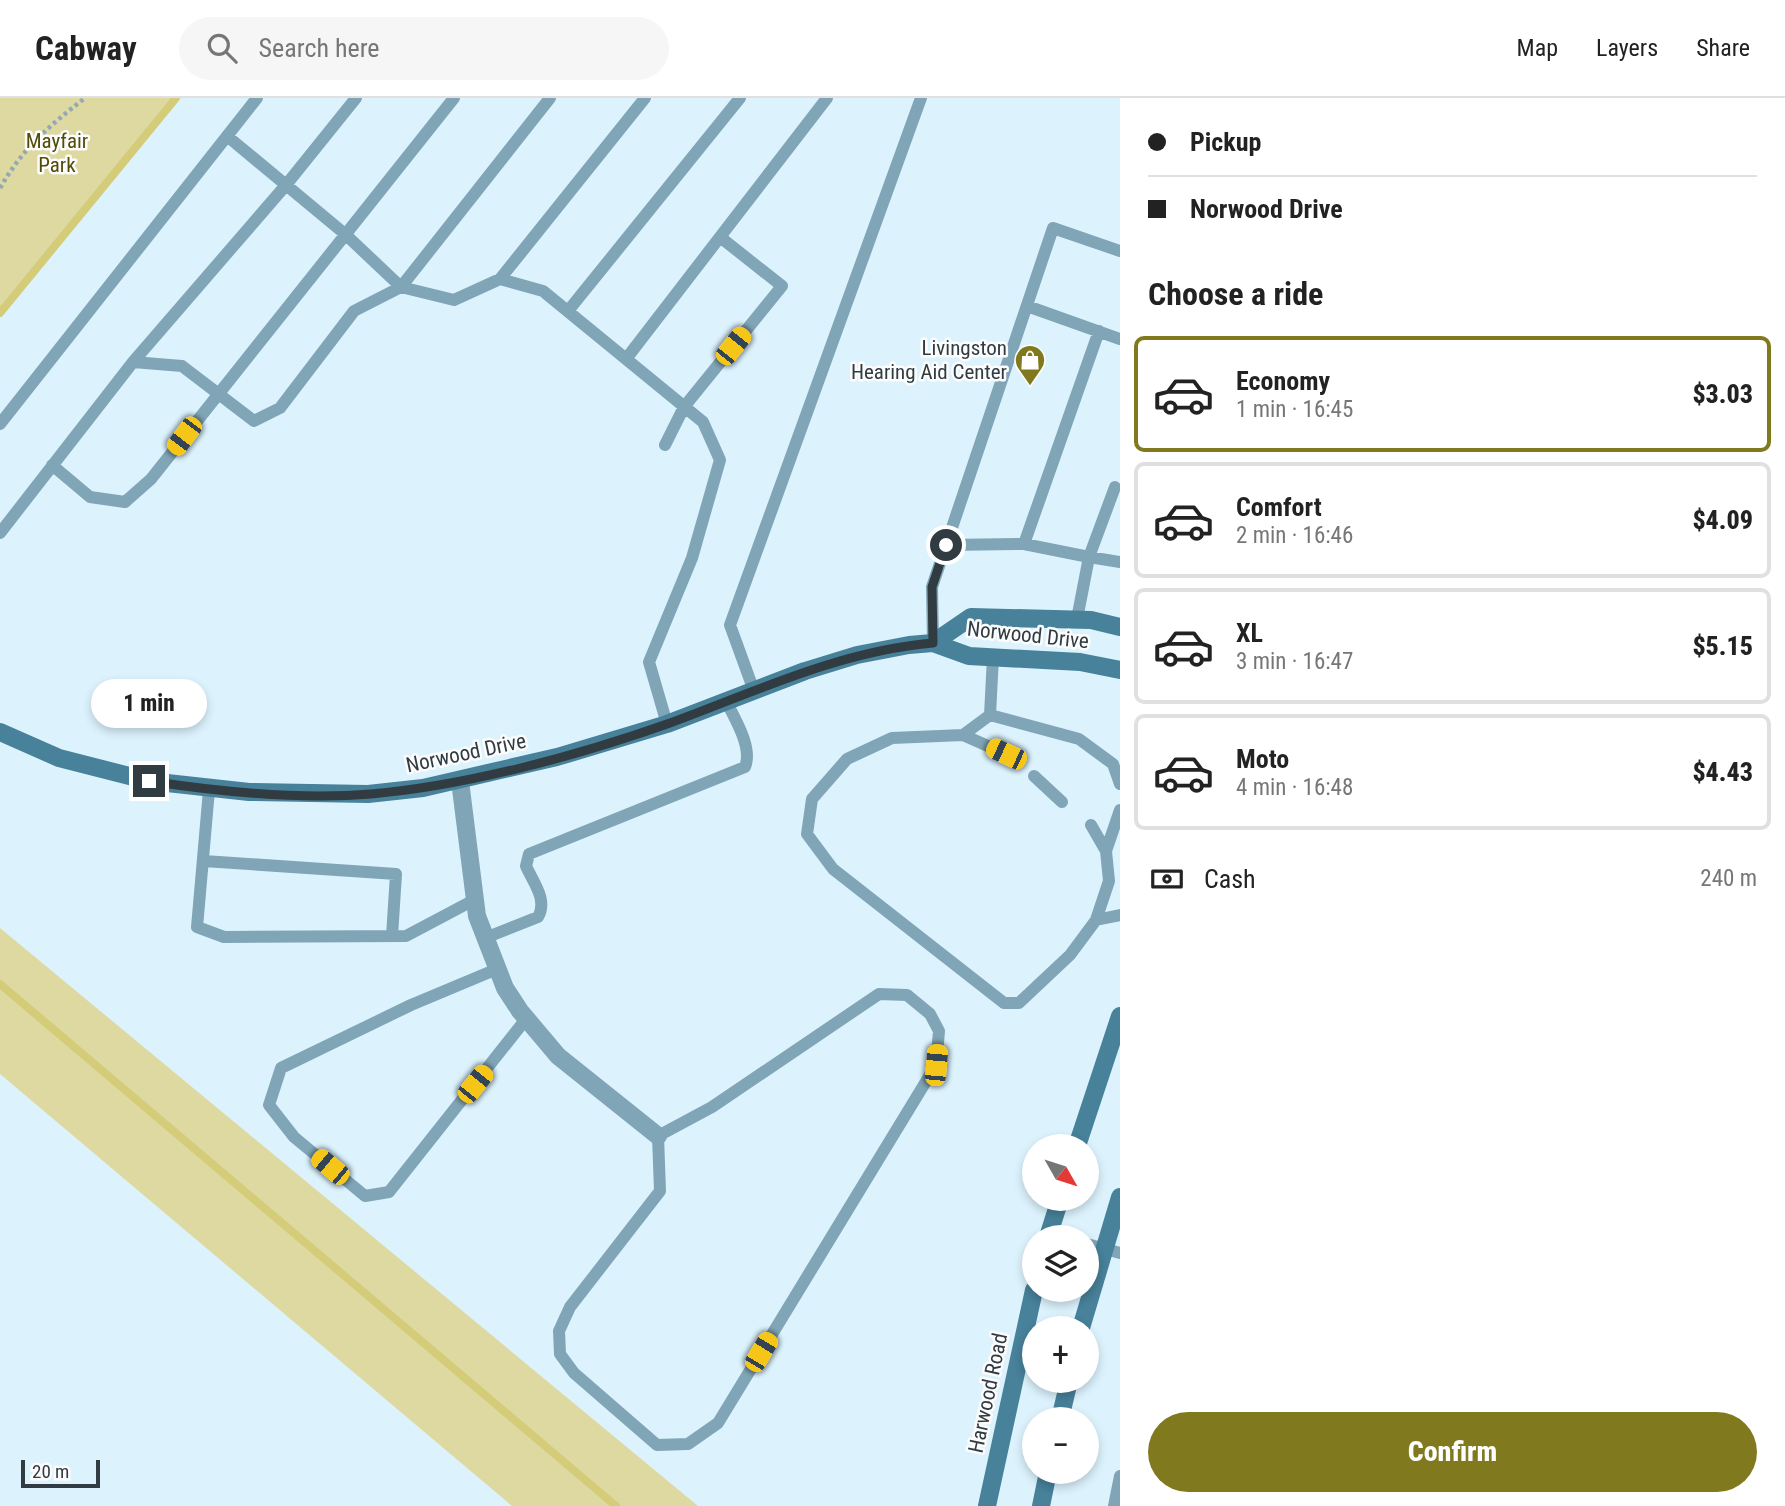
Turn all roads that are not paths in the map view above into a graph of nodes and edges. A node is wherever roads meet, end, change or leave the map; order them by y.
1 (257, 98) edge
2 (356, 98) edge
3 (454, 98) edge
4 (550, 98) edge
5 (645, 98) edge
6 (740, 98) edge
7 (827, 98) edge
8 (921, 98) edge
9 (227, 136) junction
10 (286, 186) junction
11 (345, 234) junction
12 (720, 237) junction
13 (1120, 251) edge
14 (500, 279) junction
15 (401, 287) junction
16 (1027, 306) junction
17 (568, 310) junction
18 (1099, 331) junction
19 (1120, 339) edge
20 (626, 359) junction
21 (133, 362) junction
22 (217, 393) junction
23 (684, 407) junction
24 (0, 424) edge
25 (665, 445) dead end
26 (52, 465) junction
27 (1115, 487) dead end
28 (0, 533) edge
29 (1024, 544) junction
30 (946, 545) junction
31 (1089, 557) junction
32 (1120, 562) edge
33 (1077, 619) junction
34 (1120, 627) edge
35 (933, 643) junction
36 (993, 657) junction
37 (1120, 670) edge
38 (754, 691) junction
39 (726, 701) junction
40 (990, 715) junction
41 (667, 724) junction
42 (0, 732) edge
43 (963, 734) junction
44 (1006, 754) dead end
45 (1034, 776) dead end
46 (460, 781) junction
47 (1120, 784) edge
48 (209, 790) junction
49 (1062, 802) dead end
50 (1120, 810) edge
51 (1091, 825) dead end
52 (1106, 851) junction
53 (204, 862) junction
54 (474, 900) junction
55 (1120, 915) edge
56 (1097, 920) junction
57 (392, 936) junction
58 (485, 939) junction
59 (497, 969) junction
60 (1120, 1016) edge
61 (526, 1019) junction
62 (1081, 1134) edge
63 (657, 1136) junction
64 (1120, 1196) edge
65 (1103, 1249) edge
66 (1031, 1302) edge
67 (1084, 1316) edge
68 (1120, 1476) edge
69 (1046, 1484) edge
70 (987, 1506) edge
71 (1041, 1506) edge
72 (1114, 1506) edge

1 - 9 lane
2 - 10 lane
3 - 11 lane
4 - 15 lane
5 - 14 lane
6 - 17 lane
7 - 12 lane
8 - 38 lane
9 - 10 lane
9 - 24 lane
10 - 11 lane
10 - 21 lane
11 - 15 lane
11 - 22 lane
12 - 20 lane
12 - 23 lane
13 - 16 lane
14 - 15 lane
14 - 17 lane
15 - 22 lane
16 - 18 lane
16 - 30 lane
17 - 20 lane
18 - 19 lane
18 - 29 lane
20 - 23 lane
21 - 22 lane
21 - 26 lane
22 - 26 lane
23 - 25 lane
23 - 41 lane
26 - 28 lane
27 - 31 lane
29 - 30 lane
29 - 31 lane
30 - 35 lane
31 - 32 lane
31 - 33 lane
33 - 34 main road, Norwood Drive
33 - 35 main road, Norwood Drive
35 - 36 main road, Norwood Drive
35 - 38 main road, Norwood Drive
36 - 37 main road, Norwood Drive
36 - 40 lane
38 - 39 main road, Norwood Drive
39 - 41 main road, Norwood Drive
39 - 58 lane
40 - 43 lane
40 - 47 lane
41 - 46 main road, Norwood Drive
42 - 48 main road, Norwood Drive
43 - 44 lane
43 - 56 lane
45 - 49 lane
46 - 48 main road, Norwood Drive
46 - 54 street
48 - 53 lane
50 - 52 lane
51 - 52 lane
52 - 56 lane
53 - 57 lane
53 - 57 lane
54 - 57 lane
54 - 58 street
55 - 56 lane
58 - 59 street
59 - 61 street
59 - 61 lane
60 - 62 main road
61 - 63 street
63 - 63 lane
64 - 65 main road
65 - 67 main road
66 - 70 main road, Harwood Road
68 - 72 lane
69 - 71 main road

